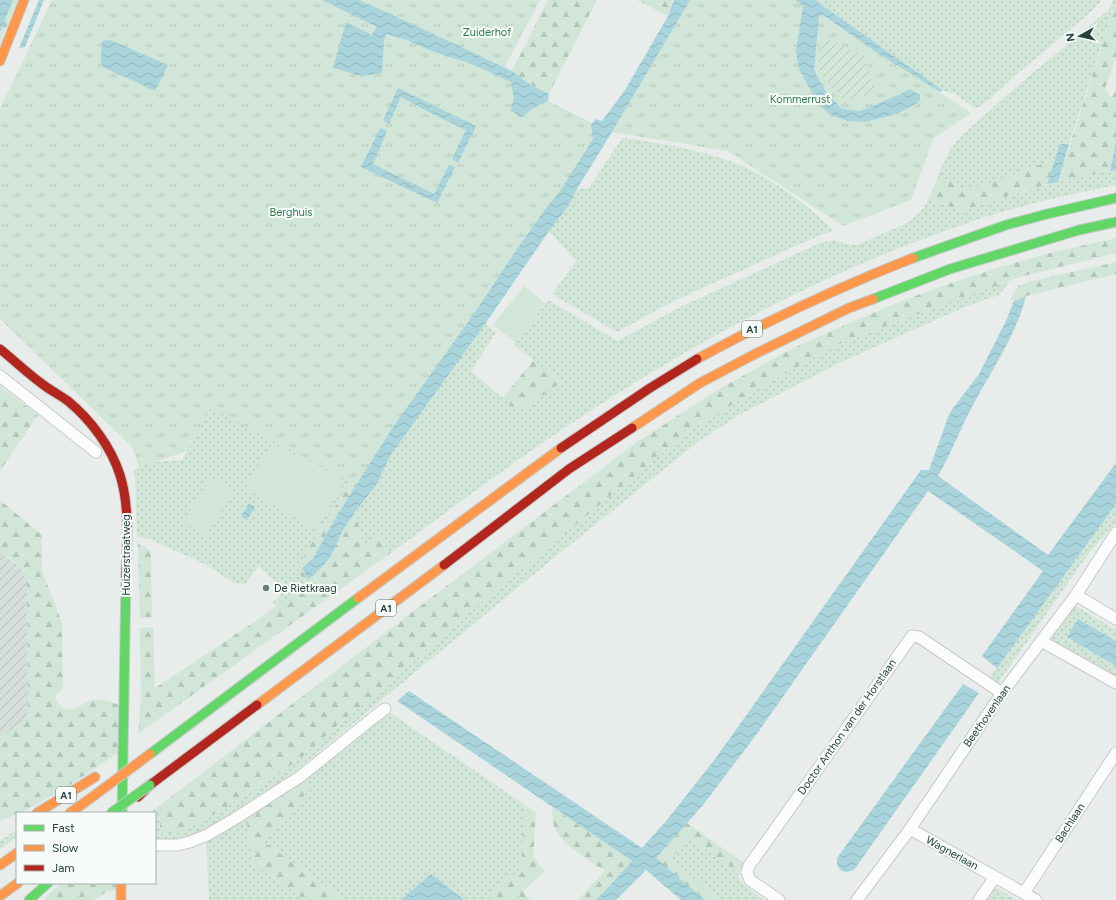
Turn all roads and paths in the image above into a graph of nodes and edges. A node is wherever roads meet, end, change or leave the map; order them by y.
1 (24, 0) edge
2 (0, 61) edge
3 (1116, 198) edge
4 (1116, 222) edge
5 (0, 349) edge
6 (0, 376) edge
7 (46, 386) junction
8 (35, 403) junction
9 (96, 452) dead end
10 (1116, 533) edge
11 (1076, 595) junction
12 (1116, 619) edge
13 (1041, 641) junction
14 (1116, 683) edge
15 (1002, 693) junction
16 (385, 709) dead end
17 (1116, 753) edge
18 (150, 754) junction
19 (115, 768) dead end
20 (98, 776) dead end
21 (150, 784) junction
22 (39, 812) edge
23 (71, 812) edge
24 (113, 812) edge
25 (122, 812) edge
26 (123, 812) edge
27 (910, 829) junction
28 (156, 846) edge
29 (16, 854) edge
30 (0, 866) edge
31 (995, 877) junction
32 (17, 884) edge
33 (47, 884) edge
34 (121, 884) edge
35 (1024, 894) junction
36 (0, 896) edge
37 (29, 900) edge
38 (121, 900) edge
39 (779, 900) edge
40 (857, 900) edge
41 (979, 900) edge
42 (1036, 900) edge

1 - 2 main road
3 - 18 main road, A1
4 - 21 main road, A1
5 - 7 main road, Huizerstraatweg
6 - 8 street
7 - 8 street
7 - 25 main road, Huizerstraatweg
8 - 9 street
10 - 11 street, Beethovenlaan
11 - 12 street
11 - 13 street, Beethovenlaan
13 - 14 street
13 - 15 street, Beethovenlaan
15 - 27 street, Beethovenlaan
15 - 39 street, Doctor Anthon van der Horstlaan
16 - 28 street
17 - 35 street, Bachlaan
18 - 19 main road, A1, bridge
18 - 23 main road, A1, bridge
20 - 22 main road, A1
21 - 24 main road, A1, bridge
21 - 26 main road, A1, bridge
27 - 31 street, Wagnerlaan
27 - 40 street, Beethovenlaan
29 - 30 main road
31 - 35 street, Wagnerlaan
31 - 41 street
32 - 36 main road
33 - 37 main road
34 - 38 main road
35 - 42 street, Wagnerlaan

